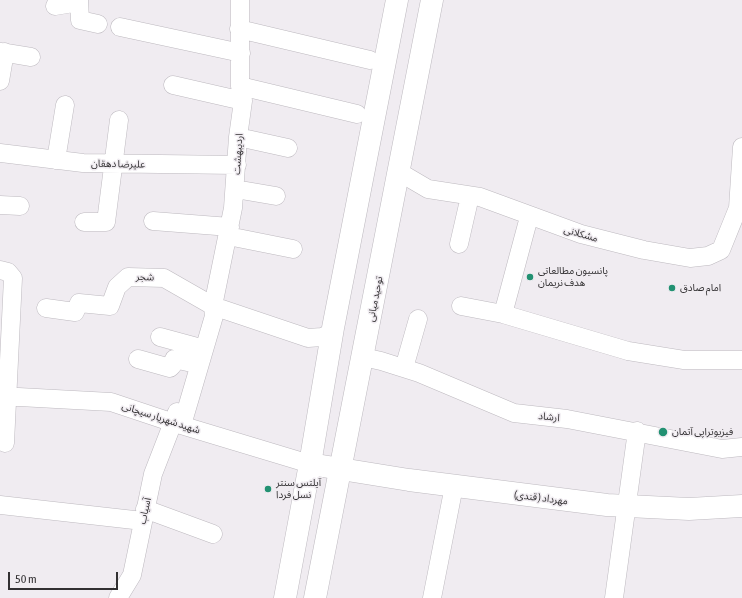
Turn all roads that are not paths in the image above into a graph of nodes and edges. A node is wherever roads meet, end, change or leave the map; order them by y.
1 (240, 0) edge
2 (397, 0) edge
3 (432, 0) edge
4 (79, 1) edge
5 (55, 6) dead end
6 (98, 24) dead end
7 (120, 27) dead end
8 (239, 29) junction
9 (2, 52) edge
10 (241, 53) junction
11 (31, 57) dead end
12 (370, 60) dead end
13 (0, 81) edge
14 (173, 85) dead end
15 (242, 94) junction
16 (65, 105) dead end
17 (357, 114) dead end
18 (119, 120) dead end
19 (238, 137) junction
20 (742, 147) edge
21 (288, 148) dead end
22 (0, 153) edge
23 (56, 160) junction
24 (113, 163) junction
25 (237, 165) junction
26 (399, 172) junction
27 (235, 189) junction
28 (276, 196) dead end
29 (470, 196) junction
30 (0, 204) edge
31 (20, 206) dead end
32 (740, 208) edge
33 (529, 217) junction
34 (153, 221) dead end
35 (84, 222) dead end
36 (229, 232) junction
37 (459, 244) dead end
38 (293, 249) dead end
39 (0, 270) edge
40 (213, 306) junction
41 (461, 306) dead end
42 (46, 308) dead end
43 (503, 314) junction
44 (418, 319) dead end
45 (333, 328) junction
46 (160, 337) dead end
47 (194, 355) junction
48 (363, 357) junction
49 (138, 359) dead end
50 (742, 360) edge
51 (404, 368) junction
52 (4, 396) edge
53 (178, 424) junction
54 (637, 431) junction
55 (5, 443) dead end
56 (742, 447) edge
57 (310, 464) junction
58 (341, 469) junction
59 (454, 486) junction
60 (0, 505) edge
61 (626, 506) junction
62 (742, 506) edge
63 (144, 515) junction
64 (213, 534) dead end
65 (118, 598) edge
66 (285, 598) edge
67 (315, 598) edge
68 (432, 598) edge
69 (614, 598) edge

1 - 8 street, اردیبهشت
2 - 45 main road
3 - 26 main road, توحید میانی
4 - 5 street
4 - 6 street
7 - 10 street
8 - 10 street, اردیبهشت
8 - 12 street
9 - 11 street
9 - 13 street
10 - 15 street, اردیبهشت
14 - 15 street
15 - 17 street
15 - 19 street, اردیبهشت
16 - 23 street
18 - 24 street
19 - 21 street
19 - 25 street, اردیبهشت
20 - 32 street
22 - 23 street, علیرضا دهقان
23 - 24 street, علیرضا دهقان
24 - 25 street, علیرضا دهقان
24 - 35 street
25 - 27 street, اردیبهشت
26 - 29 street, مشکلانی
26 - 48 main road, توحید میانی
27 - 28 street
27 - 36 street, اردیبهشت
29 - 33 street, مشکلانی
29 - 37 street
30 - 31 street
32 - 33 street, مشکلانی
33 - 43 street
34 - 36 street
36 - 38 street
36 - 40 street, اردیبهشت
39 - 52 street
40 - 42 street, شجر
40 - 45 street
40 - 47 street, اردیبهشت
40 - 53 street, اردیبهشت
41 - 43 street
43 - 50 street
44 - 51 street
45 - 57 main road
46 - 47 street
47 - 49 street
47 - 53 street, اردیبهشت
48 - 51 street, ارشاد
48 - 58 main road, توحید میانی
51 - 54 street, ارشاد
52 - 53 street, شهید شهریار سیچانی
52 - 55 street
53 - 57 street, شهید شهریار سیچانی
53 - 63 street, آسیاب
54 - 56 street, ارشاد
54 - 61 street
57 - 58 main road, مهرداد ( قندی)
57 - 66 main road
58 - 59 main road, مهرداد ( قندی)
58 - 67 main road, توحید میانی
59 - 61 main road, مهرداد ( قندی)
59 - 68 street
60 - 63 street
61 - 62 main road, مهرداد ( قندی)
61 - 69 street
63 - 64 street
63 - 65 street, آسیاب

